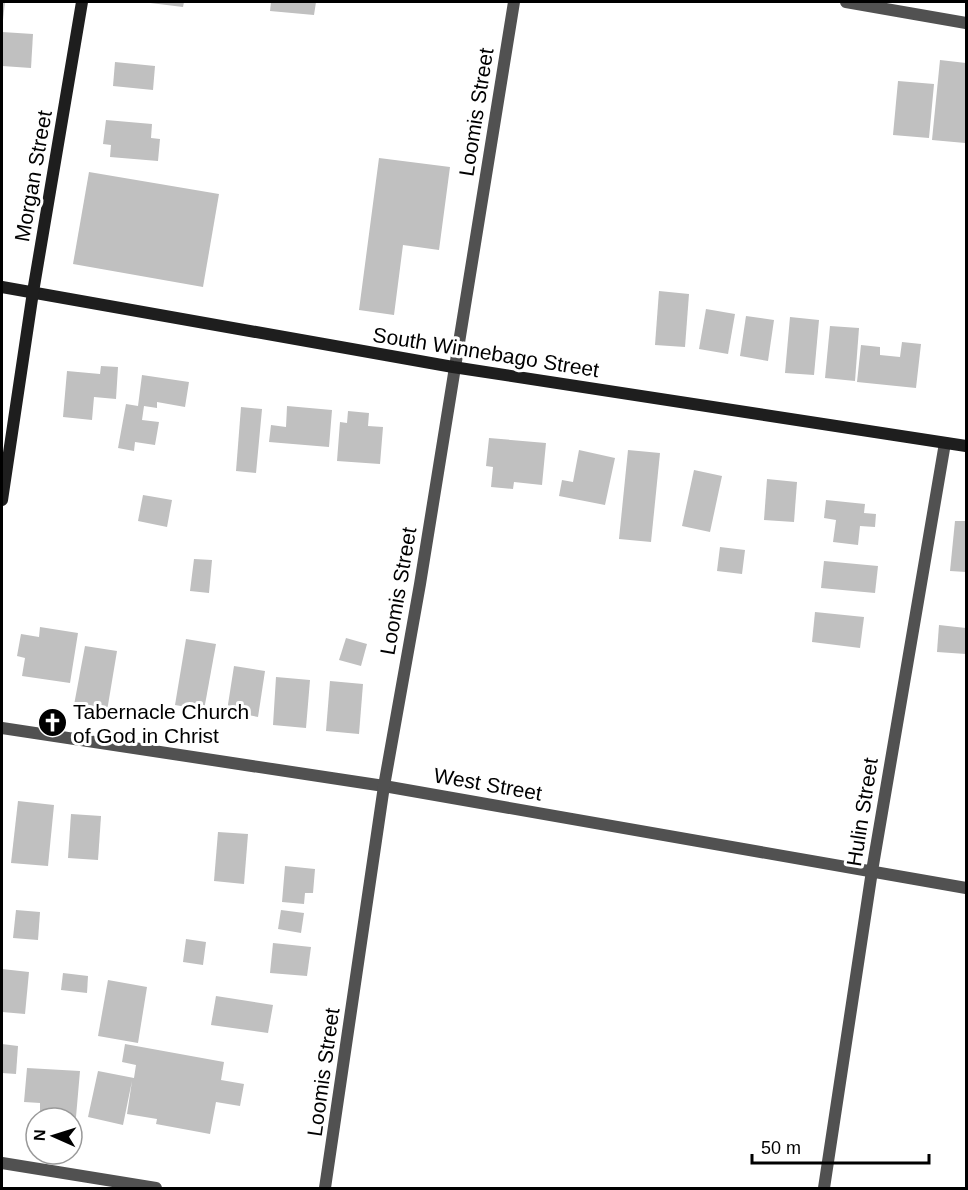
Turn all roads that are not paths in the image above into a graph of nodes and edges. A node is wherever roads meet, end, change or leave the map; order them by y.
1 (82, 2) edge
2 (514, 2) edge
3 (846, 2) edge
4 (966, 22) edge
5 (2, 287) edge
6 (33, 292) junction
7 (453, 368) junction
8 (945, 443) junction
9 (966, 446) edge
10 (2, 500) edge
11 (2, 728) edge
12 (384, 786) junction
13 (872, 871) junction
14 (966, 888) edge
15 (2, 1163) edge
16 (156, 1188) edge
17 (325, 1188) edge
18 (824, 1188) edge

1 - 6 street, Morgan Street
2 - 7 street, Loomis Street
3 - 4 street
5 - 6 street, South Winnebago Street
6 - 7 street, South Winnebago Street
6 - 10 street, Morgan Street
7 - 8 street, South Winnebago Street
7 - 12 street, Loomis Street
8 - 9 street, South Winnebago Street
8 - 13 street, Hulin Street
11 - 12 street, West Street
12 - 13 street, West Street
12 - 17 street, Loomis Street
13 - 14 street, West Street
13 - 18 street, Hulin Street
15 - 16 street

